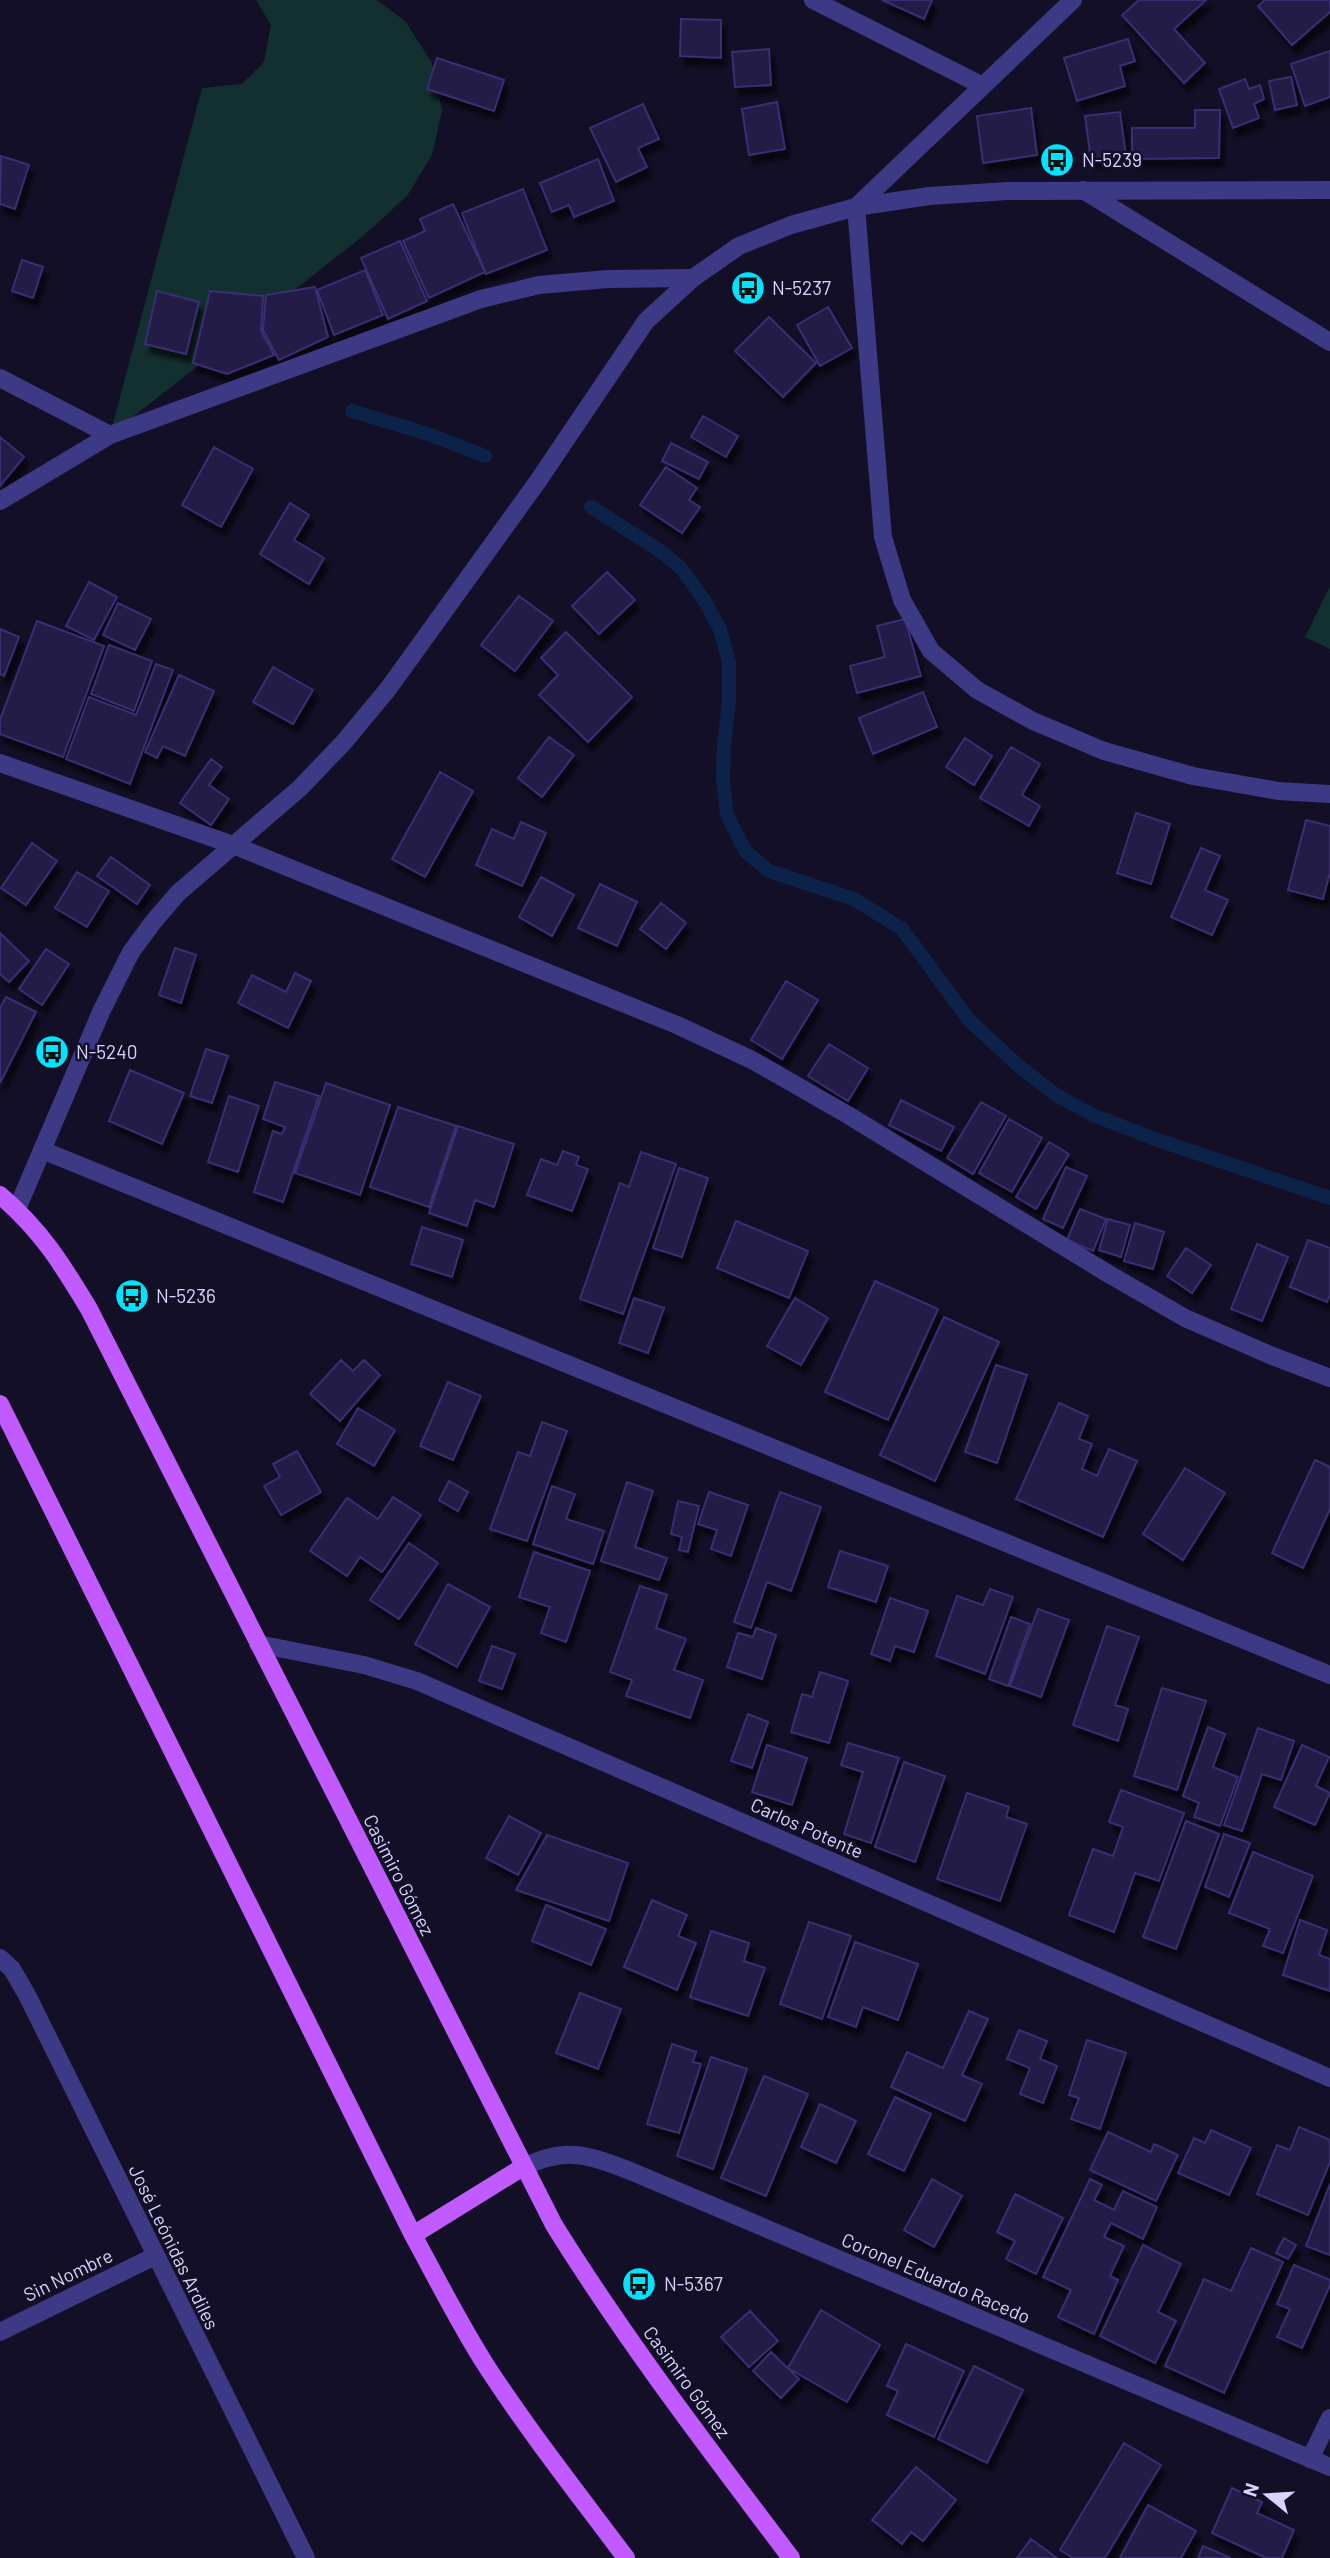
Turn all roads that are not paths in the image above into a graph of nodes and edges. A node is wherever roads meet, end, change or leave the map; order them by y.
1 (813, 0) edge
2 (1073, 0) edge
3 (983, 86) junction
4 (1083, 190) junction
5 (1330, 190) edge
6 (856, 207) junction
7 (693, 278) junction
8 (1330, 342) edge
9 (0, 378) edge
10 (110, 435) junction
11 (0, 502) edge
12 (0, 763) edge
13 (1330, 794) edge
14 (233, 845) junction
15 (42, 1150) junction
16 (0, 1195) edge
17 (17, 1209) junction
18 (1330, 1378) edge
19 (0, 1404) edge
20 (258, 1644) junction
21 (1330, 1675) edge
22 (0, 1958) edge
23 (1330, 2078) edge
24 (523, 2167) junction
25 (413, 2235) junction
26 (155, 2256) junction
27 (0, 2332) edge
28 (1330, 2418) edge
29 (1310, 2459) junction
30 (1330, 2467) edge
31 (306, 2558) edge
32 (626, 2558) edge
33 (791, 2558) edge

1 - 3 street
2 - 3 street
3 - 6 street
4 - 5 street
4 - 6 street
4 - 8 street
6 - 7 street
6 - 13 street
7 - 10 street
7 - 14 street
9 - 10 street
10 - 11 street
12 - 14 street
14 - 15 street
14 - 18 street
15 - 17 street
15 - 21 street
16 - 17 main road, Casimiro Gómez
17 - 20 main road, Casimiro Gómez
19 - 25 main road
20 - 23 street, Carlos Potente
20 - 24 main road, Casimiro Gómez
22 - 26 street, José Leónidas Ardiles
24 - 25 main road
24 - 29 street, Coronel Eduardo Racedo
24 - 33 main road, Casimiro Gómez
25 - 32 main road
26 - 27 street, Sin Nombre
26 - 31 street, José Leónidas Ardiles
28 - 29 street
29 - 30 street, Coronel Eduardo Racedo

